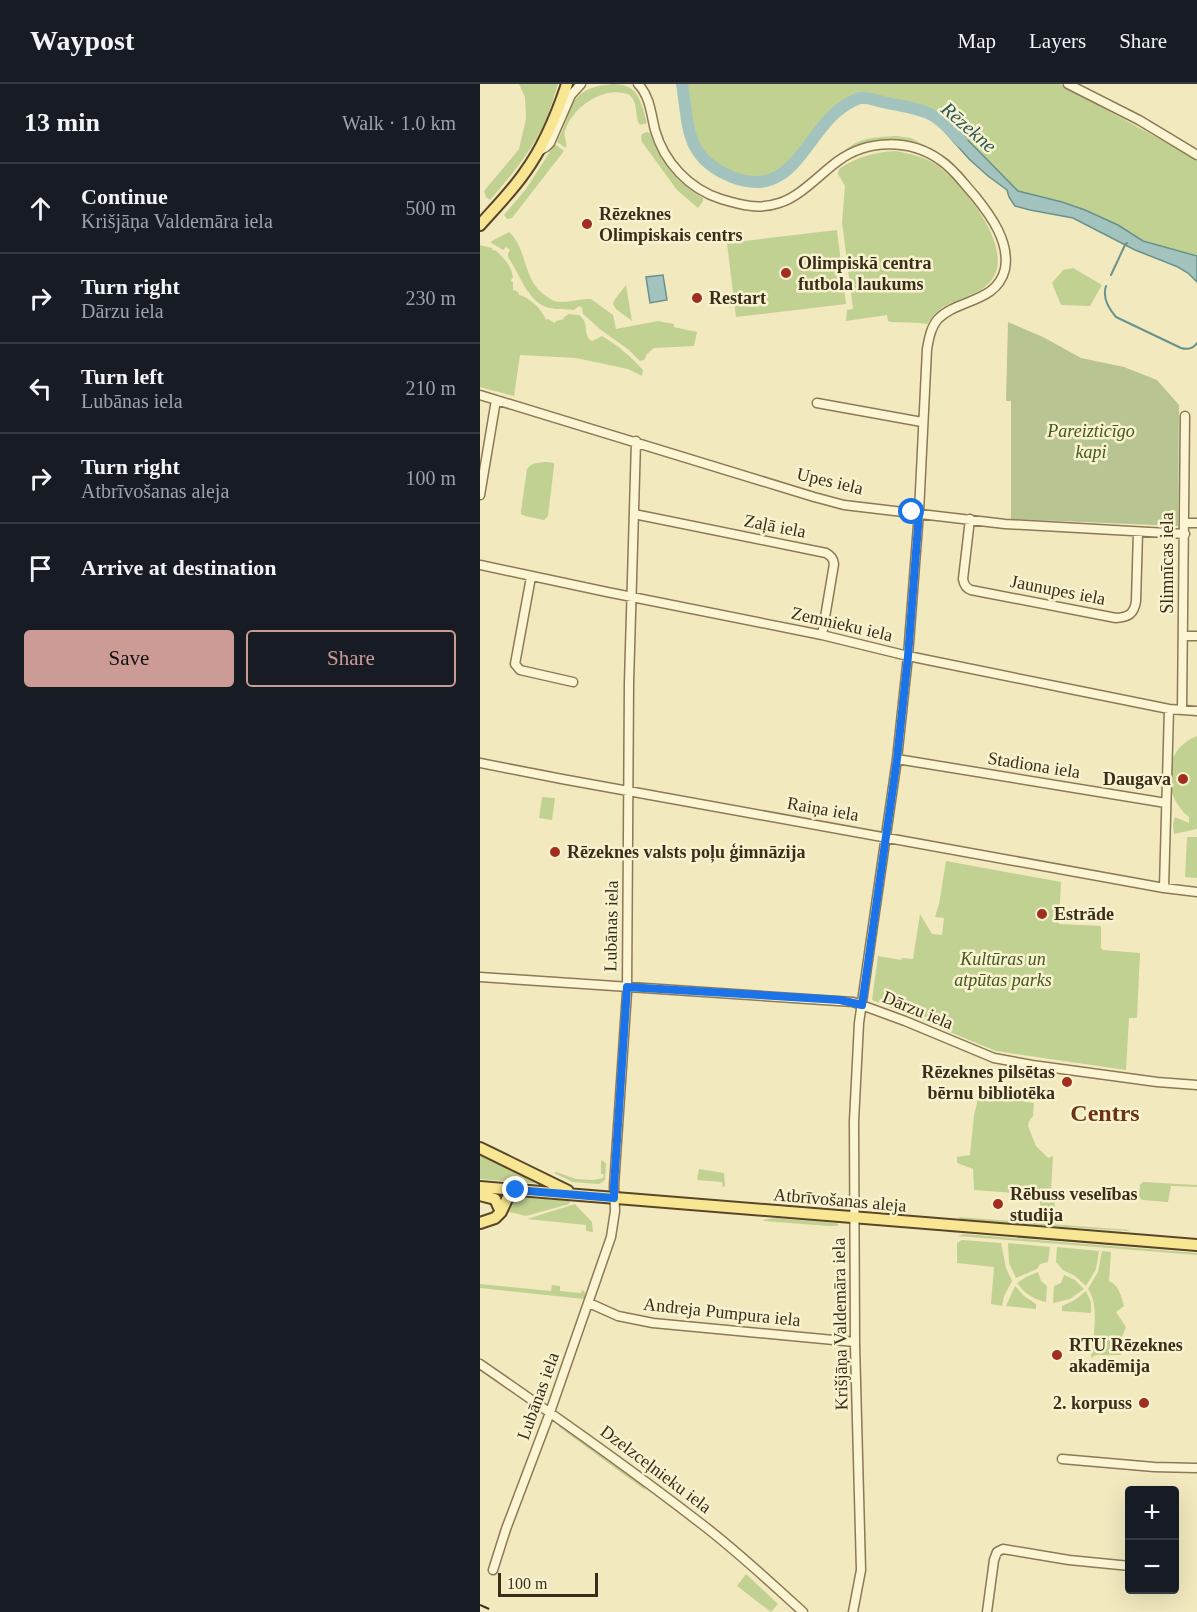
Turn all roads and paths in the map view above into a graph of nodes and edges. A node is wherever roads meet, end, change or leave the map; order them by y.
1 (567, 84) edge
2 (582, 84) edge
3 (638, 84) edge
4 (1068, 84) edge
5 (538, 151) junction
6 (1197, 155) edge
7 (480, 225) edge
8 (480, 395) edge
9 (496, 400) junction
10 (817, 403) dead end
11 (1185, 416) dead end
12 (922, 422) junction
13 (636, 441) junction
14 (480, 495) edge
15 (919, 513) junction
16 (634, 514) junction
17 (970, 519) junction
18 (1185, 523) junction
19 (1197, 523) edge
20 (1138, 532) junction
21 (1185, 534) junction
22 (480, 565) edge
23 (531, 577) junction
24 (632, 597) junction
25 (822, 635) junction
26 (1183, 636) junction
27 (1197, 636) edge
28 (908, 656) junction
29 (573, 682) dead end
30 (1169, 709) junction
31 (1182, 710) junction
32 (1197, 711) edge
33 (897, 759) junction
34 (480, 763) edge
35 (629, 791) junction
36 (1166, 803) junction
37 (886, 837) junction
38 (1164, 888) junction
39 (1197, 892) edge
40 (480, 977) edge
41 (627, 987) junction
42 (862, 1005) junction
43 (1197, 1084) edge
44 (480, 1148) edge
45 (480, 1187) edge
46 (516, 1190) junction
47 (480, 1195) edge
48 (576, 1195) junction
49 (614, 1198) junction
50 (501, 1212) junction
51 (855, 1218) junction
52 (480, 1224) edge
53 (1197, 1245) edge
54 (589, 1304) junction
55 (855, 1342) junction
56 (480, 1364) edge
57 (550, 1411) junction
58 (1062, 1459) dead end
59 (1197, 1468) edge
60 (1125, 1566) edge
61 (493, 1570) dead end
62 (803, 1612) edge
63 (853, 1612) edge
64 (987, 1612) edge

1 - 5 main road
2 - 5 street
3 - 12 street, Krišjāņa Valdemāra iela
4 - 6 street
5 - 7 main road
8 - 9 street, Upes iela
9 - 13 street, Upes iela
9 - 14 street
10 - 12 street
11 - 18 street, Slimnīcas iela
12 - 15 street, Krišjāņa Valdemāra iela
13 - 15 street, Upes iela
13 - 16 street, Lubānas iela
15 - 17 street, Upes iela
15 - 28 street, Krišjāņa Valdemāra iela
16 - 24 street, Lubānas iela
16 - 25 street, Zaļā iela
17 - 20 street, Upes iela
17 - 20 street, Jaunupes iela
18 - 19 street
18 - 21 street, Slimnīcas iela
20 - 21 street, Upes iela
21 - 26 street, Slimnīcas iela
22 - 23 street, Zemnieku iela
23 - 24 street, Zemnieku iela
23 - 29 street
24 - 25 street, Zemnieku iela
24 - 35 street, Lubānas iela
25 - 28 street, Zemnieku iela
26 - 27 street
26 - 31 street, Slimnīcas iela
28 - 30 street, Zemnieku iela
28 - 33 street, Krišjāņa Valdemāra iela
30 - 31 street, Zemnieku iela
30 - 36 street
31 - 32 street, Zemnieku iela
33 - 36 street, Stadiona iela
33 - 37 street, Krišjāņa Valdemāra iela
34 - 35 street, Raiņa iela
35 - 37 street, Raiņa iela
35 - 41 street, Lubānas iela
36 - 38 street
37 - 38 street, Raiņa iela
37 - 42 street, Krišjāņa Valdemāra iela
38 - 39 street, Raiņa iela
40 - 41 street, Dārzu iela
41 - 42 street, Dārzu iela
41 - 49 street, Lubānas iela
42 - 43 street, Dārzu iela
42 - 51 street, Krišjāņa Valdemāra iela
44 - 48 main road
45 - 46 main road, Atbrīvošanas aleja
46 - 48 main road, Atbrīvošanas aleja
46 - 50 main road
47 - 50 main road
48 - 49 main road, Atbrīvošanas aleja
49 - 51 main road, Atbrīvošanas aleja
49 - 54 street, Lubānas iela
50 - 52 main road
51 - 53 main road, Atbrīvošanas aleja
51 - 55 street, Krišjāņa Valdemāra iela
54 - 55 street, Andreja Pumpura iela
54 - 57 street, Lubānas iela
55 - 63 street, Krišjāņa Valdemāra iela
56 - 57 street, Dzelzceļnieku iela
57 - 61 street, Lubānas iela
57 - 62 street, Dzelzceļnieku iela
58 - 59 street
60 - 64 street

